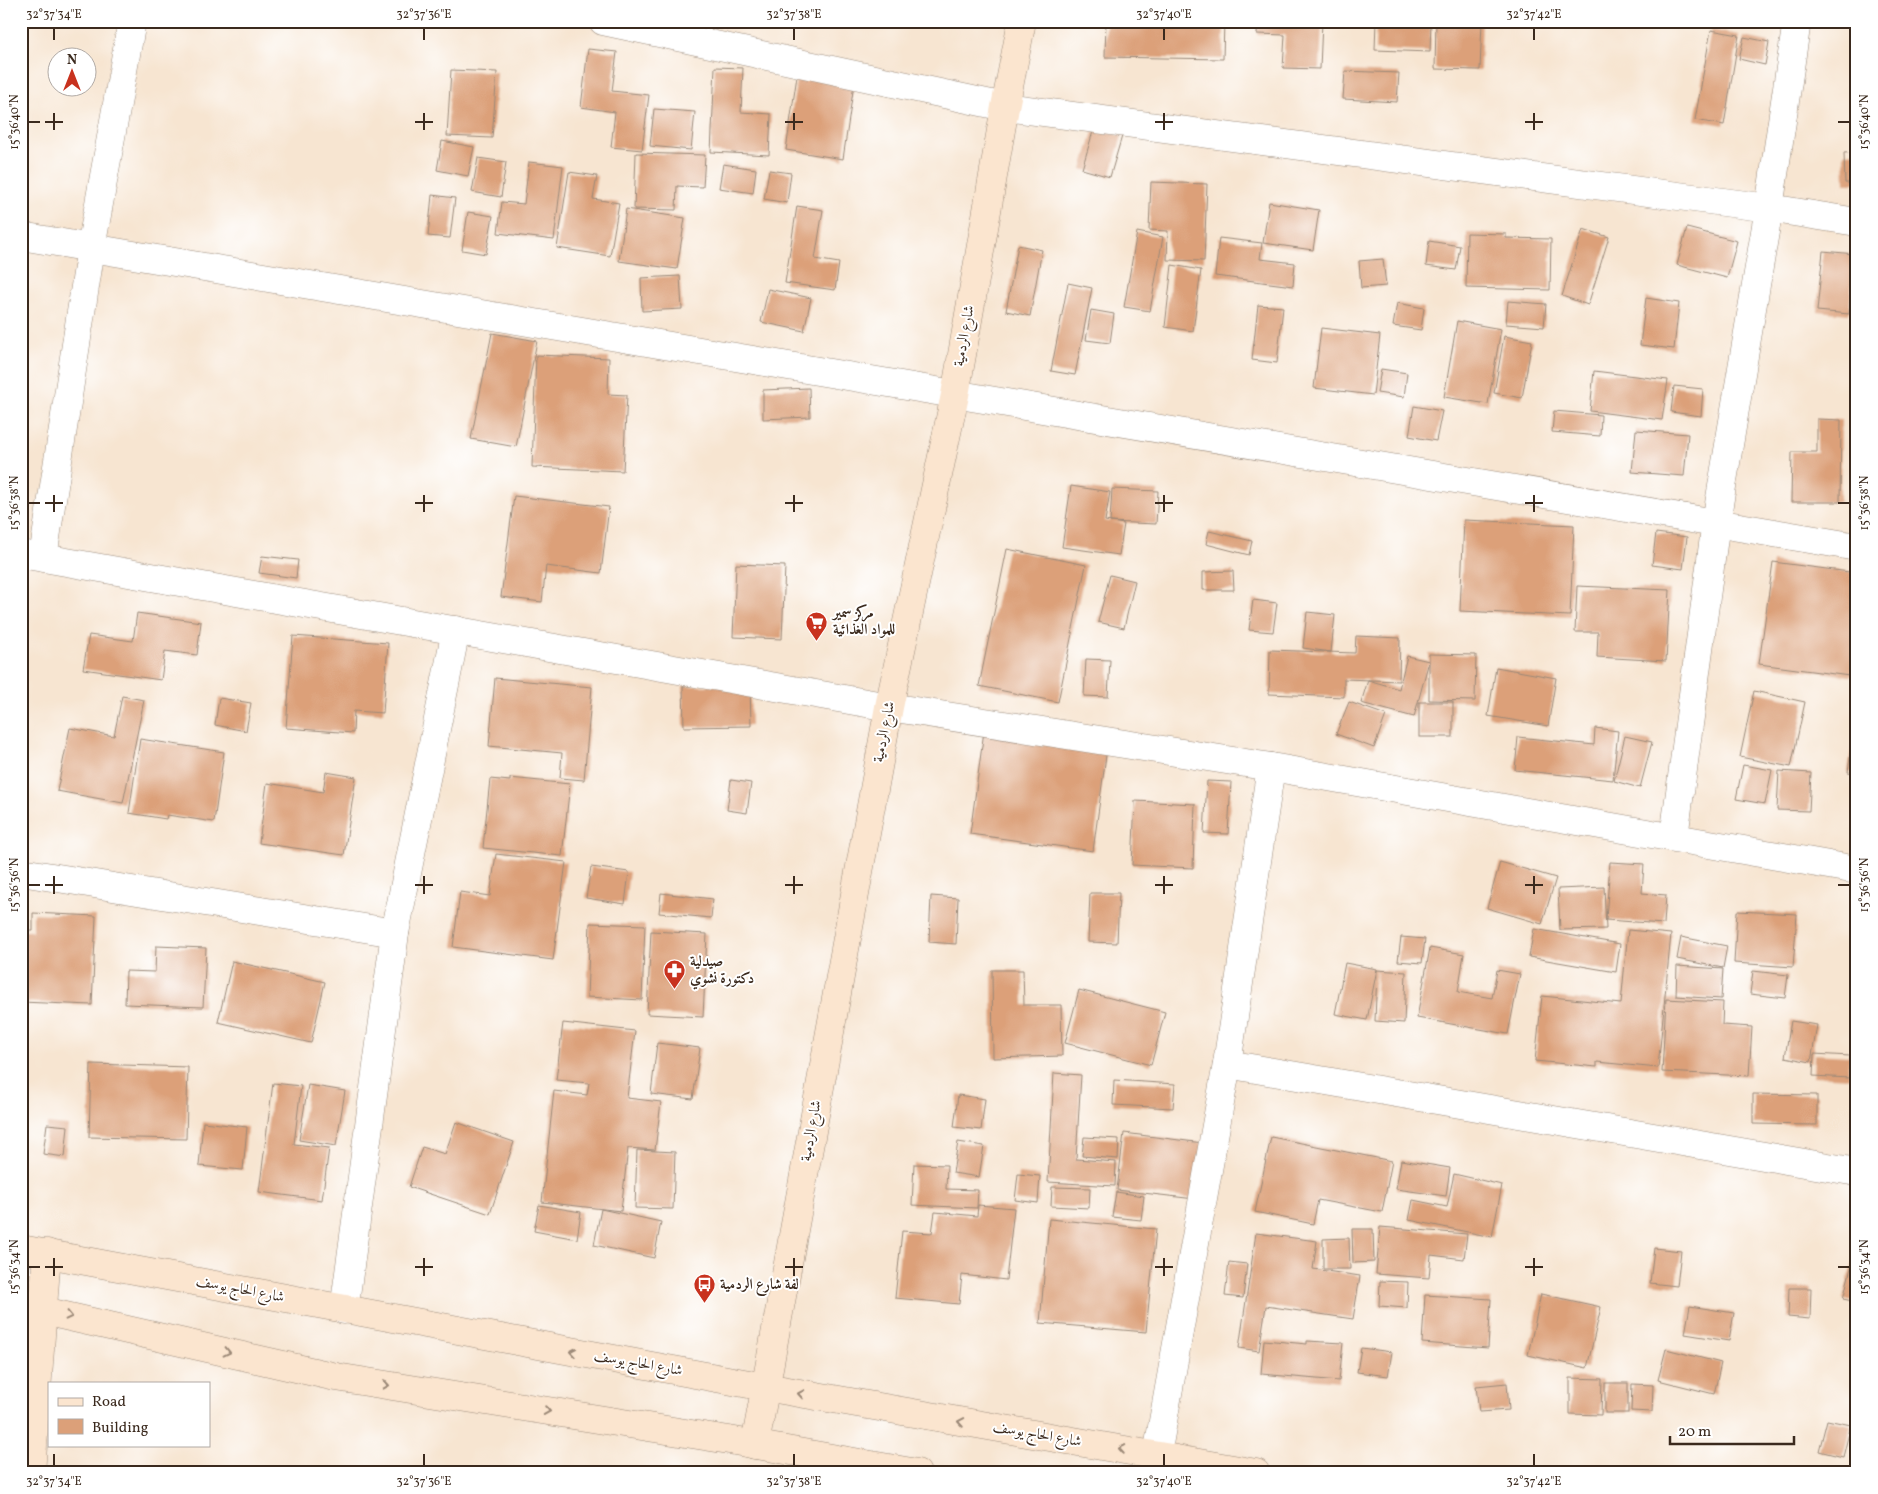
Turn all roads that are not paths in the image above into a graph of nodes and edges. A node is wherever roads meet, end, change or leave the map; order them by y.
1 (132, 21) edge
2 (603, 21) edge
3 (1022, 21) edge
4 (1797, 21) edge
5 (1005, 107) junction
6 (1769, 208) junction
7 (1857, 222) edge
8 (21, 236) edge
9 (91, 248) junction
10 (955, 395) junction
11 (1716, 522) junction
12 (1857, 547) edge
13 (32, 556) edge
14 (456, 630) junction
15 (889, 707) junction
16 (1271, 767) junction
17 (1674, 837) junction
18 (1857, 870) edge
19 (21, 872) edge
20 (395, 933) junction
21 (1227, 1064) junction
22 (1857, 1172) edge
23 (34, 1251) edge
24 (32, 1308) edge
25 (344, 1310) junction
26 (765, 1387) junction
27 (755, 1445) junction
28 (1158, 1455) junction
29 (31, 1473) edge
30 (917, 1473) edge
31 (1256, 1473) edge

1 - 9 street
2 - 5 street
3 - 5 main road, شارع الردمية
4 - 6 street
5 - 6 street
5 - 10 main road, شارع الردمية
6 - 7 street
6 - 11 street
8 - 9 street
9 - 10 street
9 - 13 street
10 - 11 street
10 - 15 main road, شارع الردمية
11 - 12 street
11 - 17 street
13 - 14 street
14 - 15 street
14 - 20 street
15 - 16 street
15 - 26 main road, شارع الردمية
16 - 17 street
16 - 21 street
17 - 18 street
19 - 20 street
20 - 25 street
21 - 22 street
21 - 28 street
23 - 24 main road
23 - 25 main road, شارع الحاج يوسف
24 -> 27 main road
24 - 29 main road
26 -> 25 main road, شارع الحاج يوسف
26 - 27 main road, شارع الردمية
28 -> 26 main road, شارع الحاج يوسف
27 - 30 main road
28 - 31 main road, شارع الحاج يوسف

